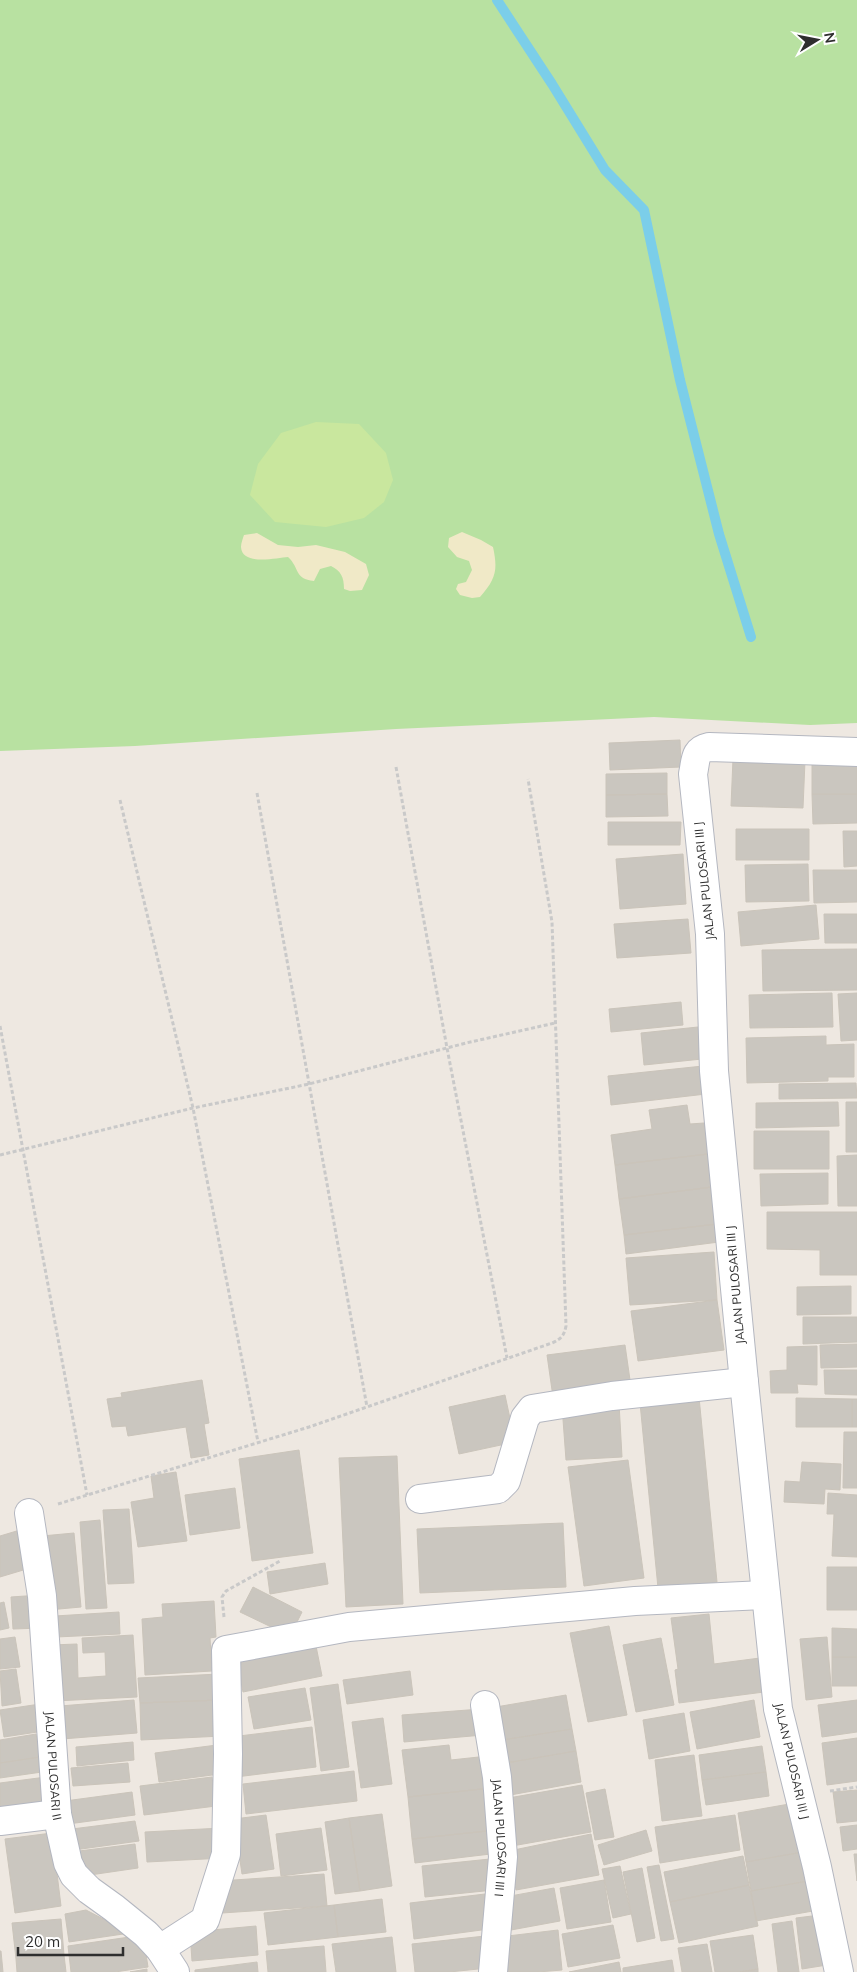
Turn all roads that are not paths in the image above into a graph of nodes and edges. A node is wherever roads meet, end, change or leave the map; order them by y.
1 (857, 752) edge
2 (744, 1382) junction
3 (420, 1499) dead end
4 (29, 1513) road end
5 (766, 1595) junction
6 (485, 1705) dead end
7 (58, 1814) junction
8 (0, 1821) edge
9 (160, 1949) junction
10 (175, 1972) edge
11 (493, 1972) edge
12 (839, 1972) edge

1 - 2 street, JALAN PULOSARI III J
2 - 3 street
2 - 5 street, JALAN PULOSARI III J
4 - 7 street, JALAN PULOSARI II
5 - 9 street
5 - 12 street, JALAN PULOSARI III J
6 - 11 street, JALAN PULOSARI III I
7 - 8 street
7 - 9 street, JALAN PULOSARI II
9 - 10 street, JALAN PULOSARI II

